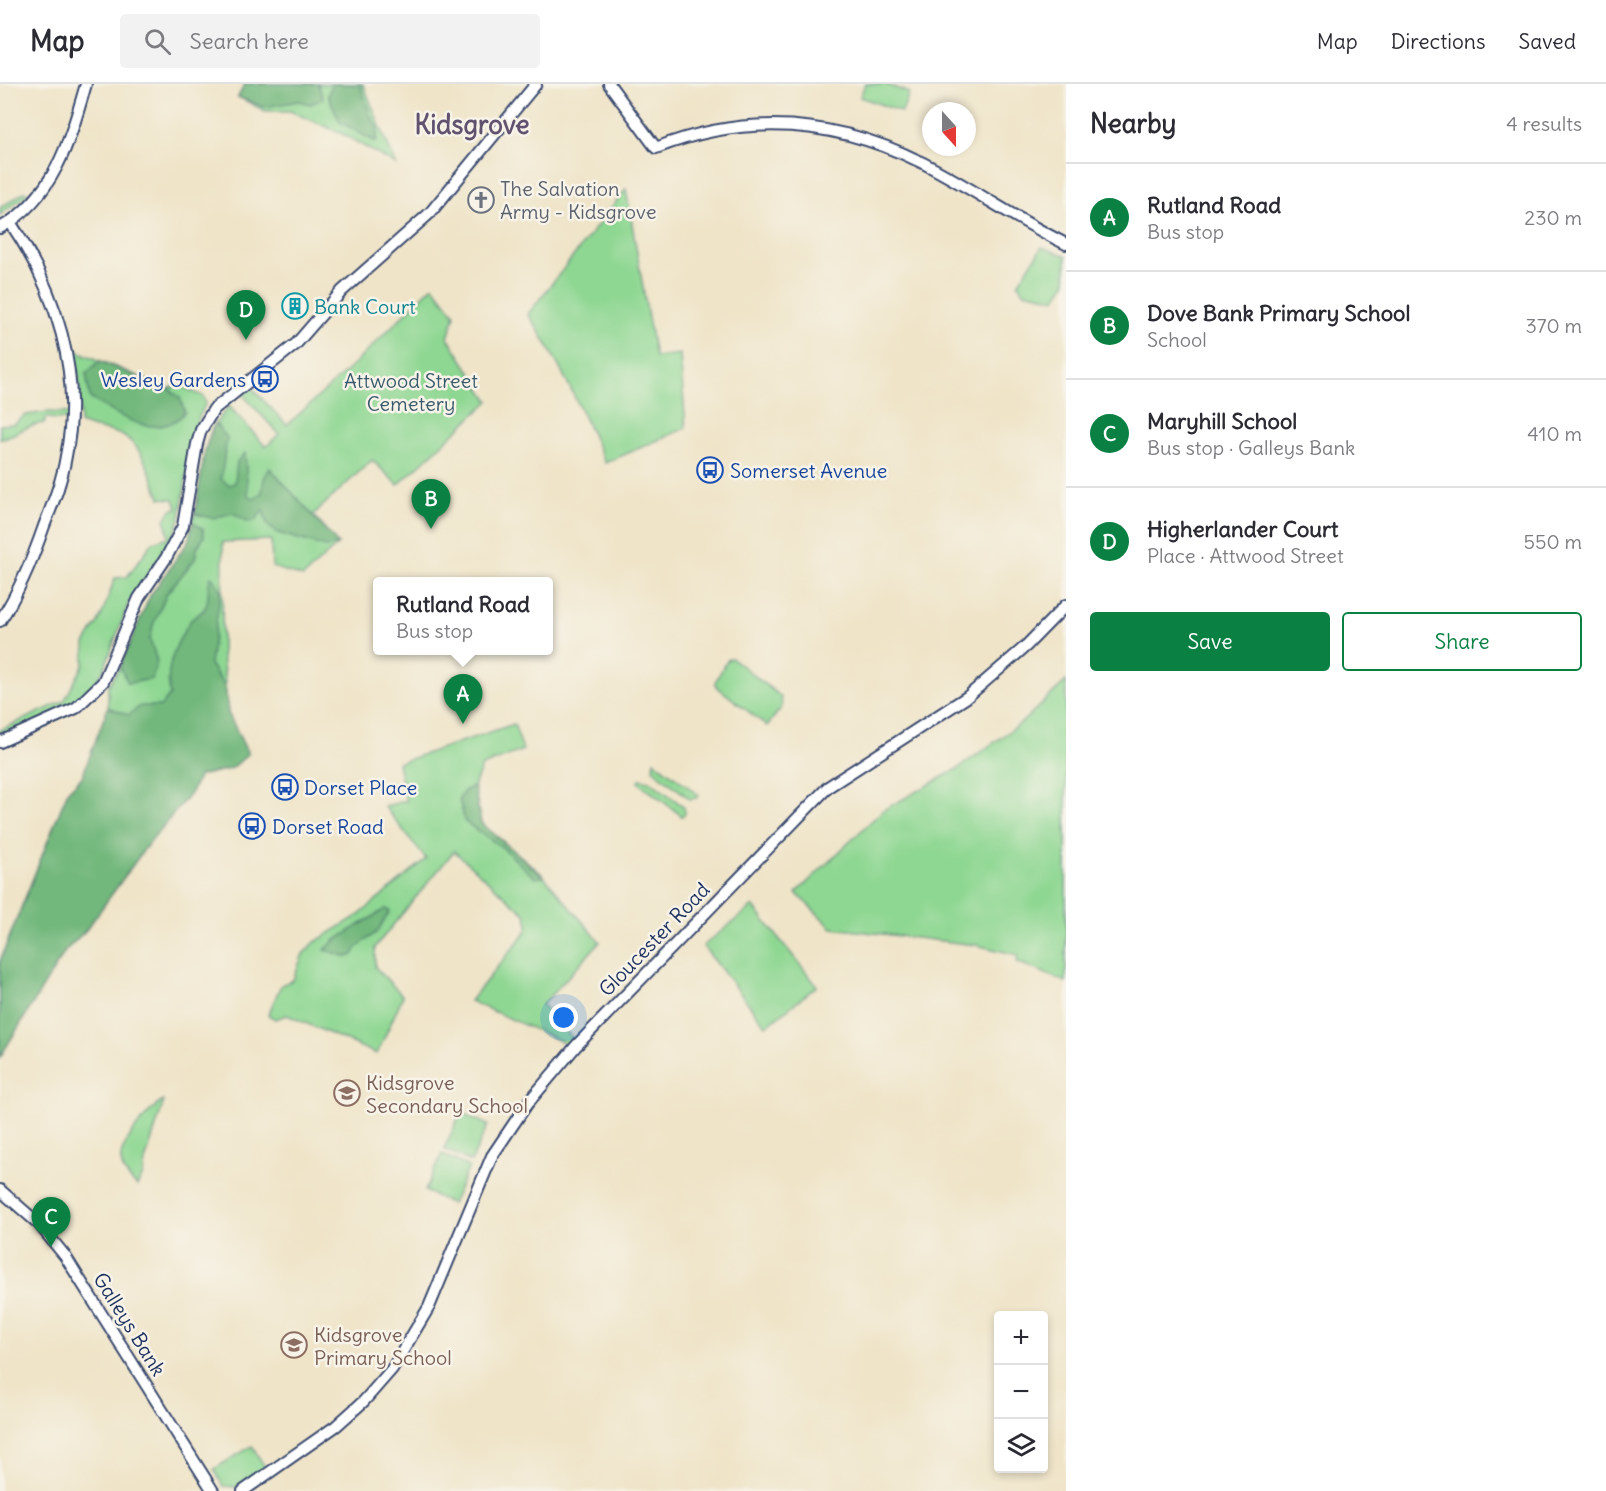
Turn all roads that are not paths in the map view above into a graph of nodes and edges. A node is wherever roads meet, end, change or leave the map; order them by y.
1 (86, 84) edge
2 (536, 84) edge
3 (609, 84) edge
4 (10, 222) junction
5 (0, 228) edge
6 (1066, 244) edge
7 (1066, 605) edge
8 (0, 621) edge
9 (0, 742) edge
10 (0, 1190) edge
11 (213, 1491) edge
12 (243, 1491) edge

1 - 4 street
2 - 9 street
3 - 6 street
4 - 5 street
4 - 8 street
7 - 12 street, Gloucester Road
10 - 11 street, Galleys Bank

